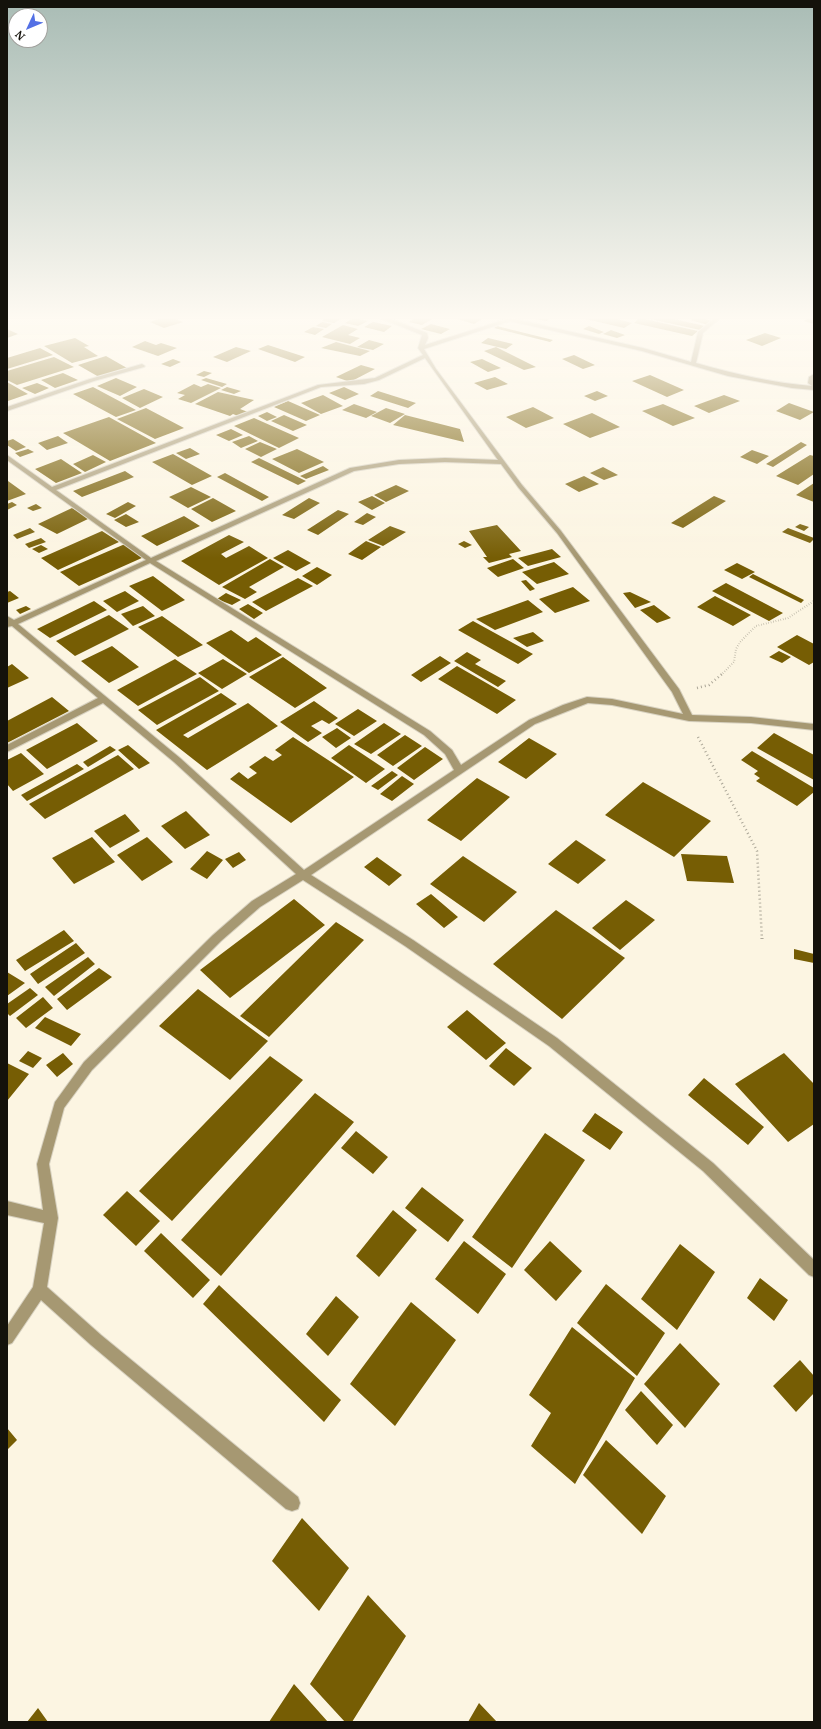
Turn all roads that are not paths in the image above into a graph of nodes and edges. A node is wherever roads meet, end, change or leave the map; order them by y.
1 (43, 397) edge
2 (292, 397) edge
3 (455, 397) edge
4 (7, 409) edge
5 (7, 457) edge
6 (502, 462) junction
7 (52, 489) junction
8 (150, 560) junction
9 (9, 623) edge
10 (103, 698) junction
11 (688, 718) junction
12 (814, 728) edge
13 (7, 749) edge
14 (459, 771) junction
15 (304, 875) junction
16 (7, 1208) edge
17 (51, 1218) junction
18 (814, 1270) edge
19 (40, 1290) junction
20 (7, 1338) edge
21 (292, 1503) dead end

1 - 4 street
2 - 7 street
3 - 6 street
5 - 7 street
6 - 8 street
6 - 11 street
7 - 8 street
8 - 9 street
8 - 14 street
9 - 10 street
10 - 13 street
10 - 15 street
11 - 12 street
11 - 14 street
14 - 15 street
15 - 17 street
15 - 18 street
16 - 17 street
17 - 19 street
19 - 20 street
19 - 21 street

